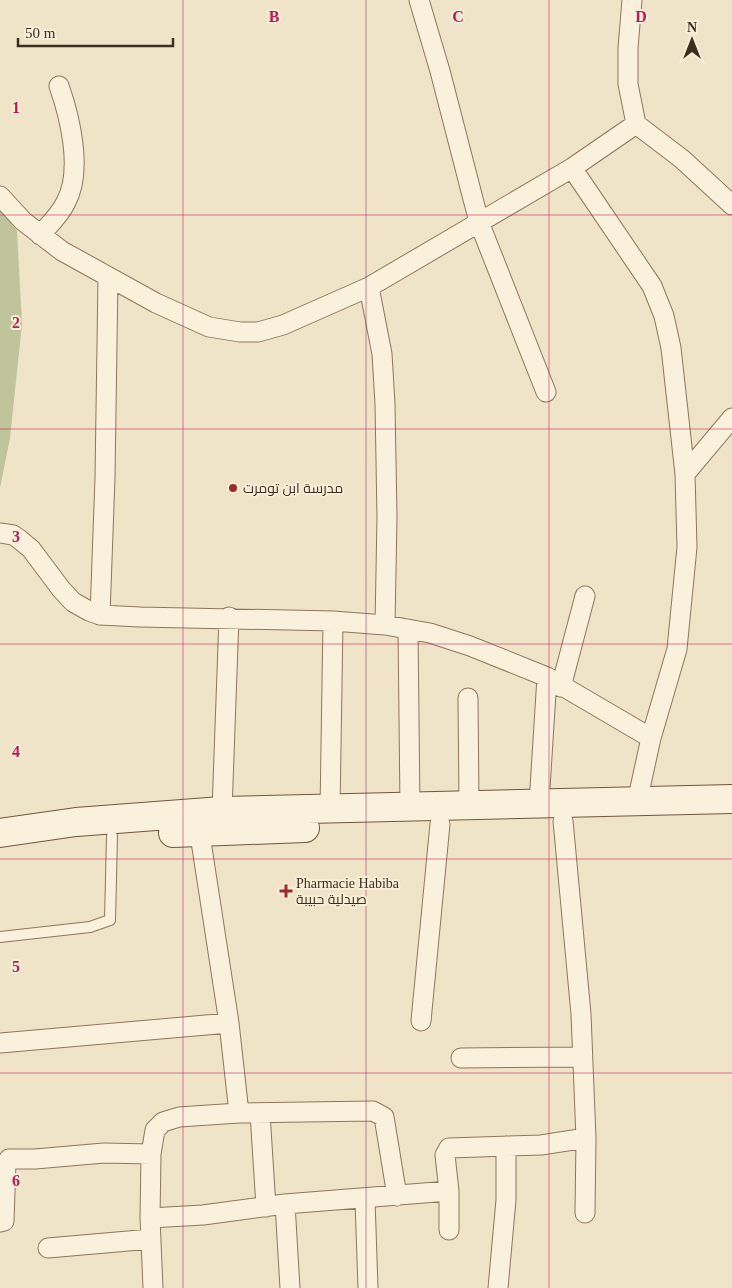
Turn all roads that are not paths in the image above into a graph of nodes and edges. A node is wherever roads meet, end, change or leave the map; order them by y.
1 (419, 0) edge
2 (632, 0) edge
3 (59, 86) dead end
4 (636, 124) junction
5 (572, 168) junction
6 (0, 196) edge
7 (732, 205) edge
8 (479, 222) junction
9 (40, 235) junction
10 (108, 277) junction
11 (369, 287) junction
12 (546, 392) dead end
13 (732, 418) edge
14 (685, 474) junction
15 (0, 533) edge
16 (585, 596) dead end
17 (100, 614) junction
18 (229, 617) junction
19 (332, 621) junction
20 (385, 625) junction
21 (408, 629) junction
22 (554, 682) junction
23 (468, 698) dead end
24 (650, 738) junction
25 (732, 799) edge
26 (637, 802) junction
27 (539, 804) junction
28 (410, 806) junction
29 (469, 806) junction
30 (330, 810) junction
31 (732, 815) edge
32 (206, 819) junction
33 (563, 821) junction
34 (440, 824) junction
35 (0, 833) edge
36 (112, 836) junction
37 (0, 849) edge
38 (0, 937) edge
39 (421, 1021) dead end
40 (229, 1023) junction
41 (0, 1043) edge
42 (582, 1057) junction
43 (461, 1058) dead end
44 (239, 1113) junction
45 (260, 1113) junction
46 (586, 1138) junction
47 (506, 1146) junction
48 (150, 1154) junction
49 (448, 1192) junction
50 (396, 1196) junction
51 (365, 1199) junction
52 (285, 1204) junction
53 (266, 1207) junction
54 (585, 1213) dead end
55 (150, 1218) junction
56 (0, 1222) edge
57 (448, 1230) dead end
58 (151, 1239) junction
59 (48, 1248) dead end
60 (153, 1288) edge
61 (290, 1288) edge
62 (368, 1288) edge
63 (498, 1288) edge

1 - 8 street
2 - 4 street
3 - 9 street
4 - 5 street
4 - 7 street
5 - 8 street
5 - 14 street
6 - 9 street
8 - 11 street
8 - 12 street
9 - 10 street
10 - 11 street
10 - 17 street
11 - 20 street
13 - 14 street
14 - 24 street
15 - 17 street
16 - 22 street
17 - 18 street
18 - 19 street
18 - 32 street
19 - 20 street
19 - 30 street
20 - 21 street
21 - 22 street
21 - 28 street
22 - 24 street
22 - 27 street
23 - 29 street
24 - 26 street
25 - 26 main road
26 - 27 main road
27 - 29 main road
28 - 29 main road
28 - 30 main road
30 - 32 main road
31 - 33 main road
32 - 34 main road
32 - 35 main road
32 - 36 main road
32 - 40 street
33 - 34 main road
33 - 42 street
34 - 39 street
36 - 37 main road
36 - 38 lane
40 - 41 street
40 - 44 street
42 - 43 street
42 - 46 street
44 - 45 street
44 - 48 street
45 - 50 street
45 - 53 street
46 - 47 street
46 - 54 street
47 - 49 street
47 - 63 street
48 - 55 street
48 - 56 street
49 - 50 street
49 - 57 street
50 - 51 street
51 - 52 street
51 - 62 street
52 - 53 street
52 - 61 street
53 - 55 street
55 - 58 street
58 - 59 street
58 - 60 street

